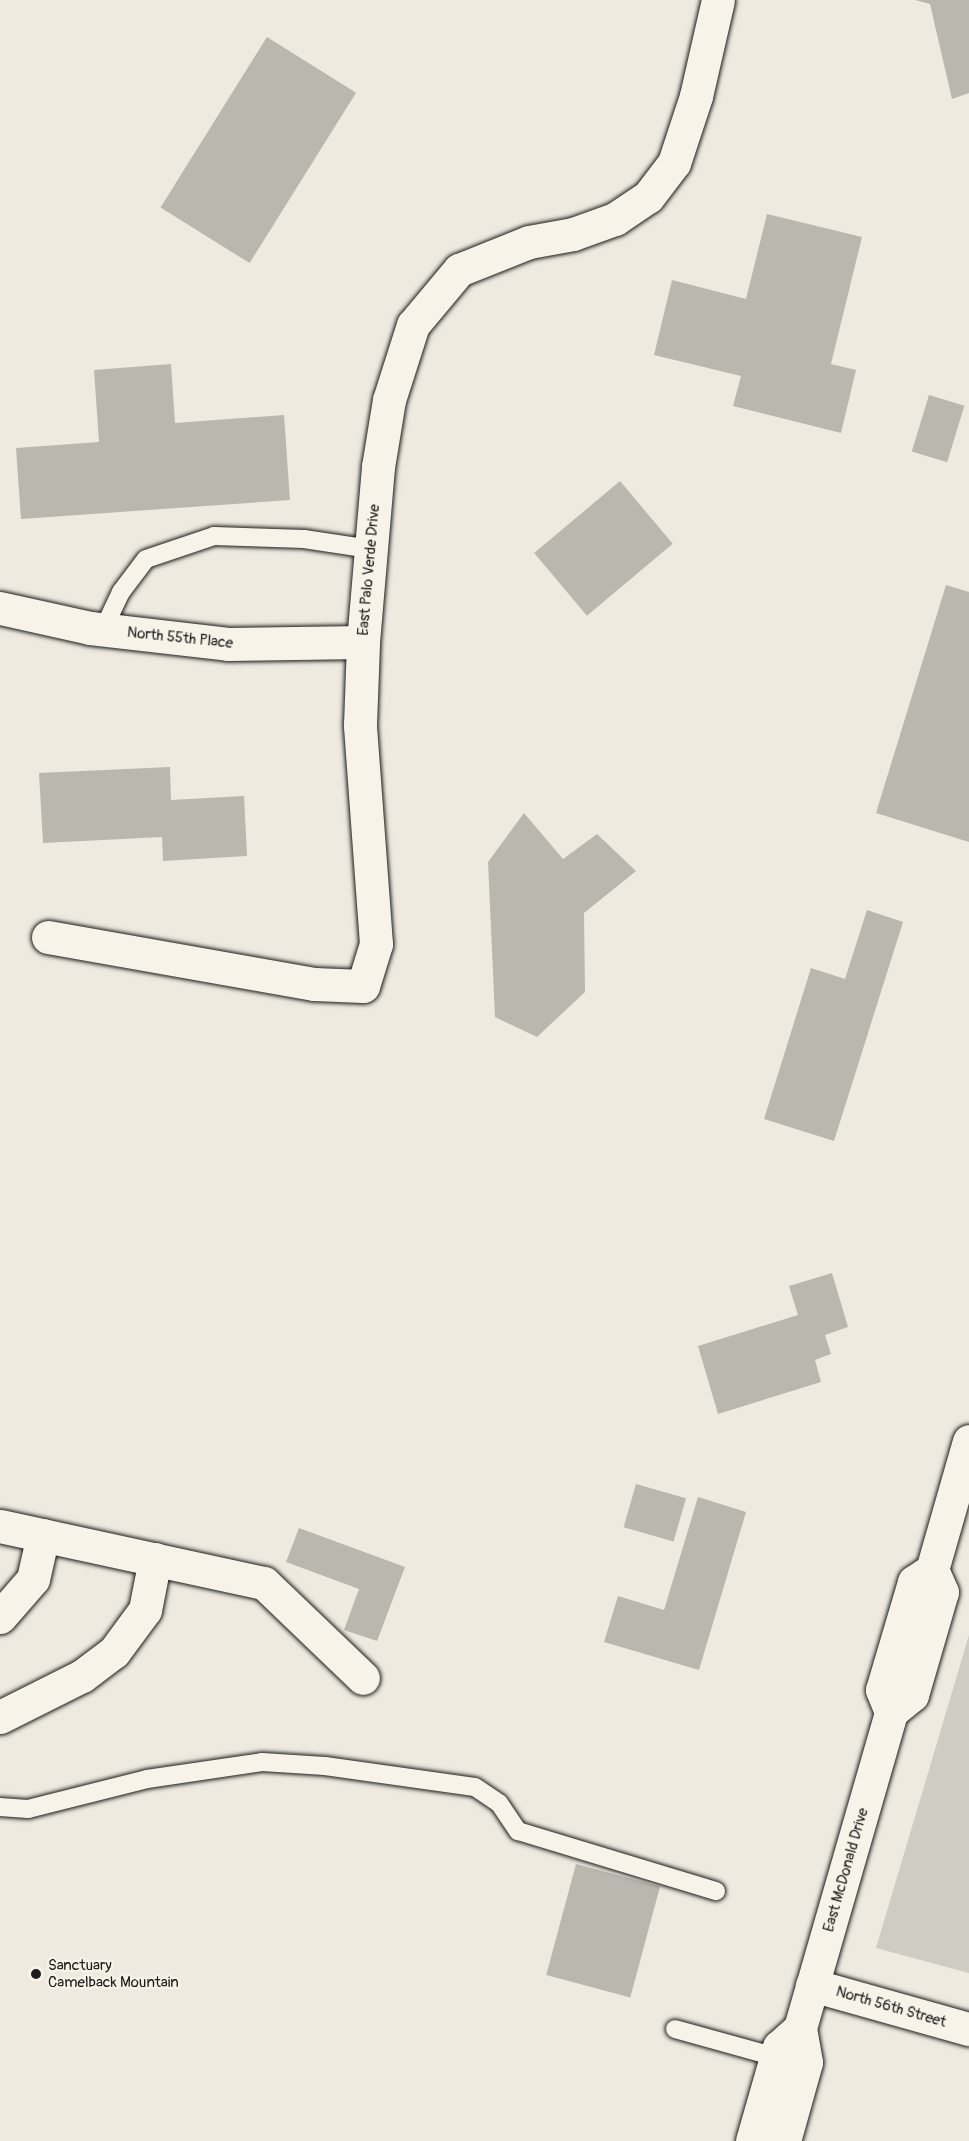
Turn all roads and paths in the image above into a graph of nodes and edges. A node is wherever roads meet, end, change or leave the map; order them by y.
1 (717, 0) edge
2 (370, 549) junction
3 (0, 608) edge
4 (103, 630) junction
5 (363, 642) junction
6 (48, 937) dead end
7 (969, 1442) edge
8 (0, 1526) edge
9 (43, 1535) junction
10 (155, 1559) junction
11 (0, 1617) edge
12 (363, 1678) dead end
13 (0, 1717) edge
14 (0, 1807) edge
15 (716, 1891) dead end
16 (813, 1985) junction
17 (800, 2028) junction
18 (969, 2029) edge
19 (675, 2030) dead end
20 (776, 2057) junction
21 (752, 2141) edge
22 (784, 2141) edge

1 - 2 street, East Palo Verde Drive
2 - 4 lane
2 - 5 street, East Palo Verde Drive
3 - 4 street, North 55th Place
4 - 5 street, North 55th Place
5 - 6 street, East Palo Verde Drive
7 - 16 street, East McDonald Drive
8 - 9 street
9 - 10 street
9 - 11 street
10 - 12 street
10 - 13 street
14 - 15 lane
16 - 17 street, East McDonald Drive
16 - 18 street, North 56th Street
17 - 20 street, East McDonald Drive
17 - 22 street, East McDonald Drive
19 - 20 lane
20 - 21 street, East McDonald Drive

